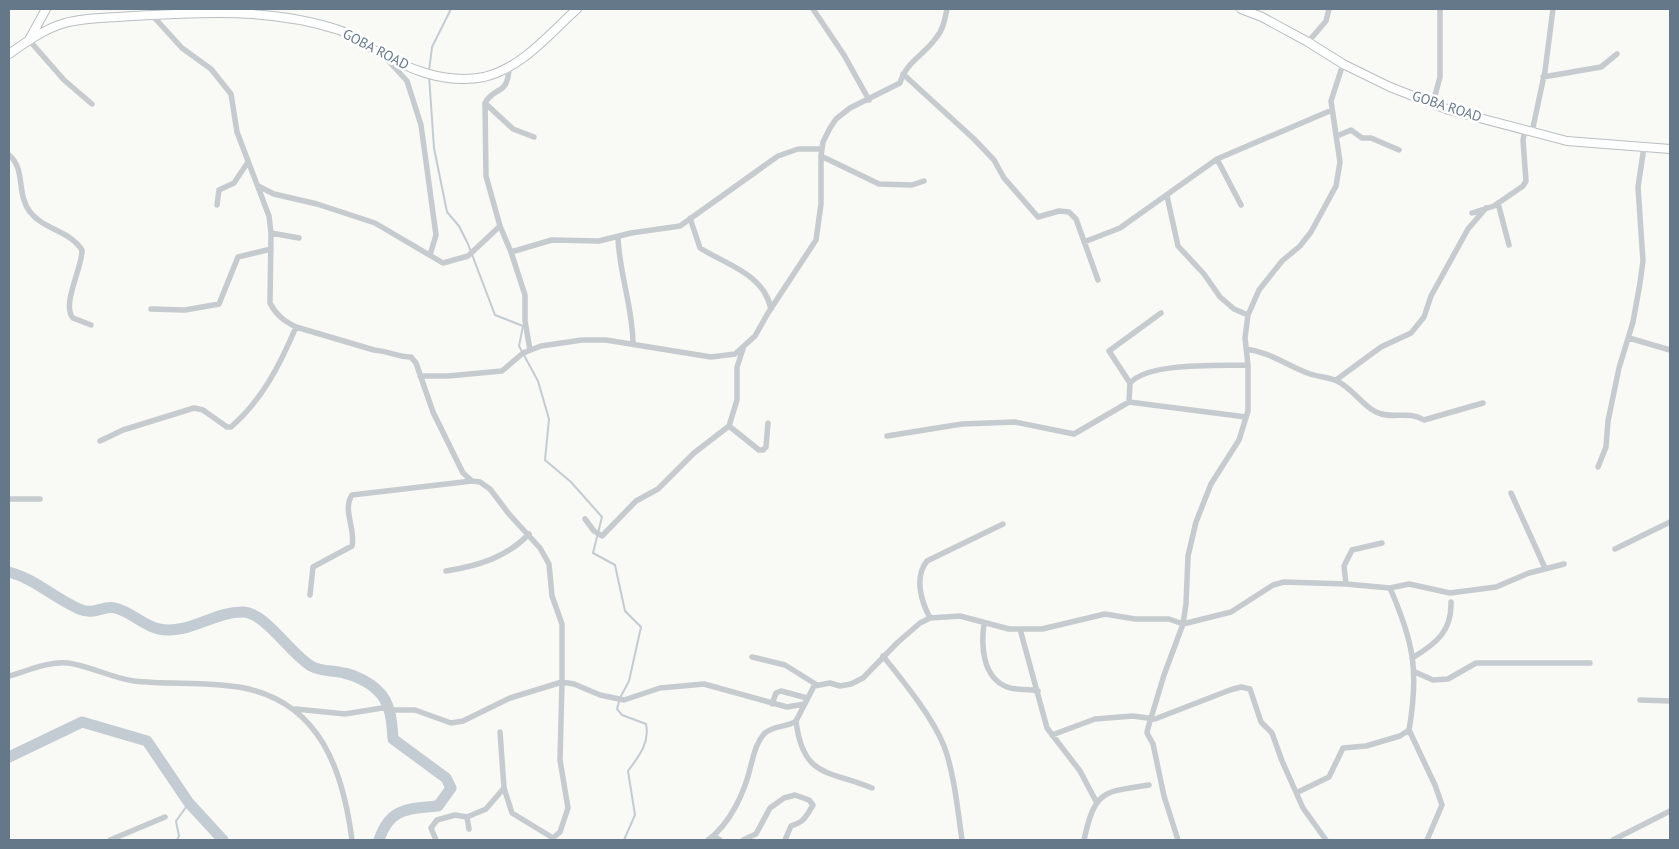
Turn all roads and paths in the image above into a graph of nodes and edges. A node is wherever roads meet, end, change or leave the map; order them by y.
1 (46, 9) edge
2 (578, 9) edge
3 (813, 9) edge
4 (947, 9) edge
5 (1241, 9) edge
6 (1328, 9) edge
7 (1440, 9) edge
8 (1553, 9) edge
9 (248, 11) edge
10 (152, 15) junction
11 (28, 40) junction
12 (1308, 42) junction
13 (9, 54) edge
14 (1618, 54) dead end
15 (384, 55) junction
16 (1343, 64) junction
17 (509, 69) junction
18 (902, 74) junction
19 (1543, 77) junction
20 (869, 100) junction
21 (485, 103) junction
22 (92, 104) dead end
23 (1433, 104) junction
24 (1332, 110) junction
25 (1529, 131) junction
26 (1337, 136) junction
27 (534, 137) dead end
28 (1644, 147) junction
29 (822, 149) junction
30 (1670, 149) edge
31 (1400, 150) dead end
32 (9, 155) edge
33 (821, 156) junction
34 (1217, 160) junction
35 (248, 162) junction
36 (924, 181) dead end
37 (258, 186) junction
38 (1167, 196) junction
39 (1498, 203) junction
40 (217, 205) dead end
41 (1241, 205) dead end
42 (1486, 208) junction
43 (1472, 212) dead end
44 (690, 218) junction
45 (500, 226) junction
46 (271, 233) junction
47 (618, 237) junction
48 (299, 238) dead end
49 (1084, 242) junction
50 (1509, 245) dead end
51 (271, 249) junction
52 (511, 252) junction
53 (430, 255) junction
54 (1098, 280) dead end
55 (151, 309) dead end
56 (771, 309) junction
57 (1161, 313) dead end
58 (1248, 315) junction
59 (91, 325) dead end
60 (296, 327) junction
61 (1629, 338) junction
62 (633, 344) junction
63 (1246, 348) junction
64 (743, 349) junction
65 (530, 350) junction
66 (1670, 350) edge
67 (1248, 365) junction
68 (420, 376) junction
69 (1336, 380) junction
70 (1130, 383) junction
71 (1129, 402) junction
72 (1483, 403) dead end
73 (1246, 417) junction
74 (768, 423) dead end
75 (730, 426) junction
76 (887, 436) dead end
77 (100, 441) dead end
78 (1598, 466) dead end
79 (472, 480) junction
80 (1511, 493) dead end
81 (9, 499) edge
82 (40, 499) dead end
83 (585, 519) dead end
84 (1670, 522) edge
85 (1003, 524) dead end
86 (529, 534) junction
87 (1382, 542) dead end
88 (1615, 549) dead end
89 (1564, 564) dead end
90 (1546, 568) junction
91 (446, 571) dead end
92 (1346, 584) junction
93 (1390, 588) junction
94 (310, 595) dead end
95 (1452, 602) dead end
96 (930, 618) junction
97 (984, 624) junction
98 (1183, 624) junction
99 (1020, 629) junction
100 (883, 656) junction
101 (752, 657) dead end
102 (1412, 658) junction
103 (1590, 663) dead end
104 (1415, 672) junction
105 (9, 676) edge
106 (562, 682) junction
107 (817, 684) junction
108 (1038, 691) junction
109 (1640, 700) dead end
110 (1670, 700) edge
111 (805, 701) junction
112 (772, 704) junction
113 (296, 710) junction
114 (1152, 718) junction
115 (796, 721) junction
116 (1409, 730) junction
117 (500, 732) dead end
118 (1052, 735) junction
119 (1149, 785) dead end
120 (504, 788) junction
121 (872, 788) dead end
122 (1298, 792) junction
123 (1097, 803) junction
124 (1670, 811) edge
125 (166, 817) dead end
126 (467, 818) junction
127 (469, 829) dead end
128 (714, 836) junction
129 (557, 838) edge
130 (110, 840) edge
131 (352, 840) edge
132 (436, 840) edge
133 (708, 840) edge
134 (720, 840) edge
135 (743, 840) edge
136 (785, 840) edge
137 (962, 840) edge
138 (1084, 840) edge
139 (1178, 840) edge
140 (1326, 840) edge
141 (1427, 840) edge
142 (1613, 840) edge

1 - 11 main road
2 - 17 main road, GOBA ROAD
3 - 20 street
4 - 18 street
5 - 12 main road, GOBA ROAD
6 - 12 street
7 - 23 street
8 - 19 street
9 - 10 main road, GOBA ROAD
9 - 15 main road, GOBA ROAD
10 - 11 main road, GOBA ROAD
10 - 35 street
11 - 13 main road, GOBA ROAD
11 - 22 street
12 - 16 main road, GOBA ROAD
14 - 19 street
15 - 17 main road, GOBA ROAD
15 - 53 street
16 - 23 main road, GOBA ROAD
16 - 24 street
17 - 21 street
18 - 20 street
18 - 49 street
19 - 25 street
20 - 29 street
21 - 27 street
21 - 45 street
23 - 25 main road, GOBA ROAD
24 - 26 street
24 - 34 street
25 - 28 main road, GOBA ROAD
25 - 39 street
26 - 31 street
26 - 58 street
28 - 30 main road, GOBA ROAD
28 - 61 street
29 - 33 street
29 - 44 street
32 - 59 street
33 - 36 street
33 - 56 street
34 - 38 street
34 - 41 street
35 - 37 street
35 - 40 street
37 - 46 street
37 - 53 street
38 - 49 street
38 - 58 street
39 - 42 street
39 - 50 street
42 - 43 street
42 - 69 street
44 - 47 street
44 - 56 street
45 - 52 street
45 - 53 street
46 - 48 street
46 - 51 street
47 - 52 street
47 - 62 street
49 - 54 street
51 - 55 street
51 - 60 street
52 - 65 street
56 - 64 street
57 - 70 street
58 - 63 street
60 - 68 street
60 - 77 street
61 - 66 street
61 - 78 street
62 - 64 street
62 - 65 street
63 - 67 street
63 - 69 street
64 - 75 street
65 - 68 street
67 - 70 street
67 - 73 street
68 - 79 street
69 - 72 street
70 - 71 street
71 - 73 street
71 - 76 street
73 - 98 street
74 - 75 street
75 - 83 street
79 - 86 street
79 - 94 street
80 - 90 street
81 - 82 street
84 - 88 street
85 - 96 street
86 - 91 street
86 - 106 street
87 - 92 street
89 - 90 street
90 - 93 street
92 - 93 street
92 - 98 street
93 - 102 street
95 - 102 street
96 - 97 street
96 - 100 street
97 - 99 street
97 - 108 street
98 - 99 street
98 - 114 street
99 - 108 street
100 - 107 street
100 - 137 street
101 - 107 street
102 - 104 street
103 - 104 street
104 - 116 street
105 - 113 street
106 - 112 street
106 - 113 street
106 - 129 street
107 - 111 street
108 - 118 street
109 - 110 street
111 - 112 street
111 - 112 street
111 - 115 street
113 - 131 street
114 - 118 street
114 - 122 street
114 - 139 street
115 - 121 street
115 - 128 street
116 - 122 street
116 - 141 street
117 - 120 street
118 - 123 street
119 - 123 street
120 - 126 street
120 - 129 street
122 - 140 street
123 - 138 street
124 - 142 street
125 - 130 street
126 - 127 street
126 - 132 street
128 - 133 street
128 - 134 street
135 - 136 street

